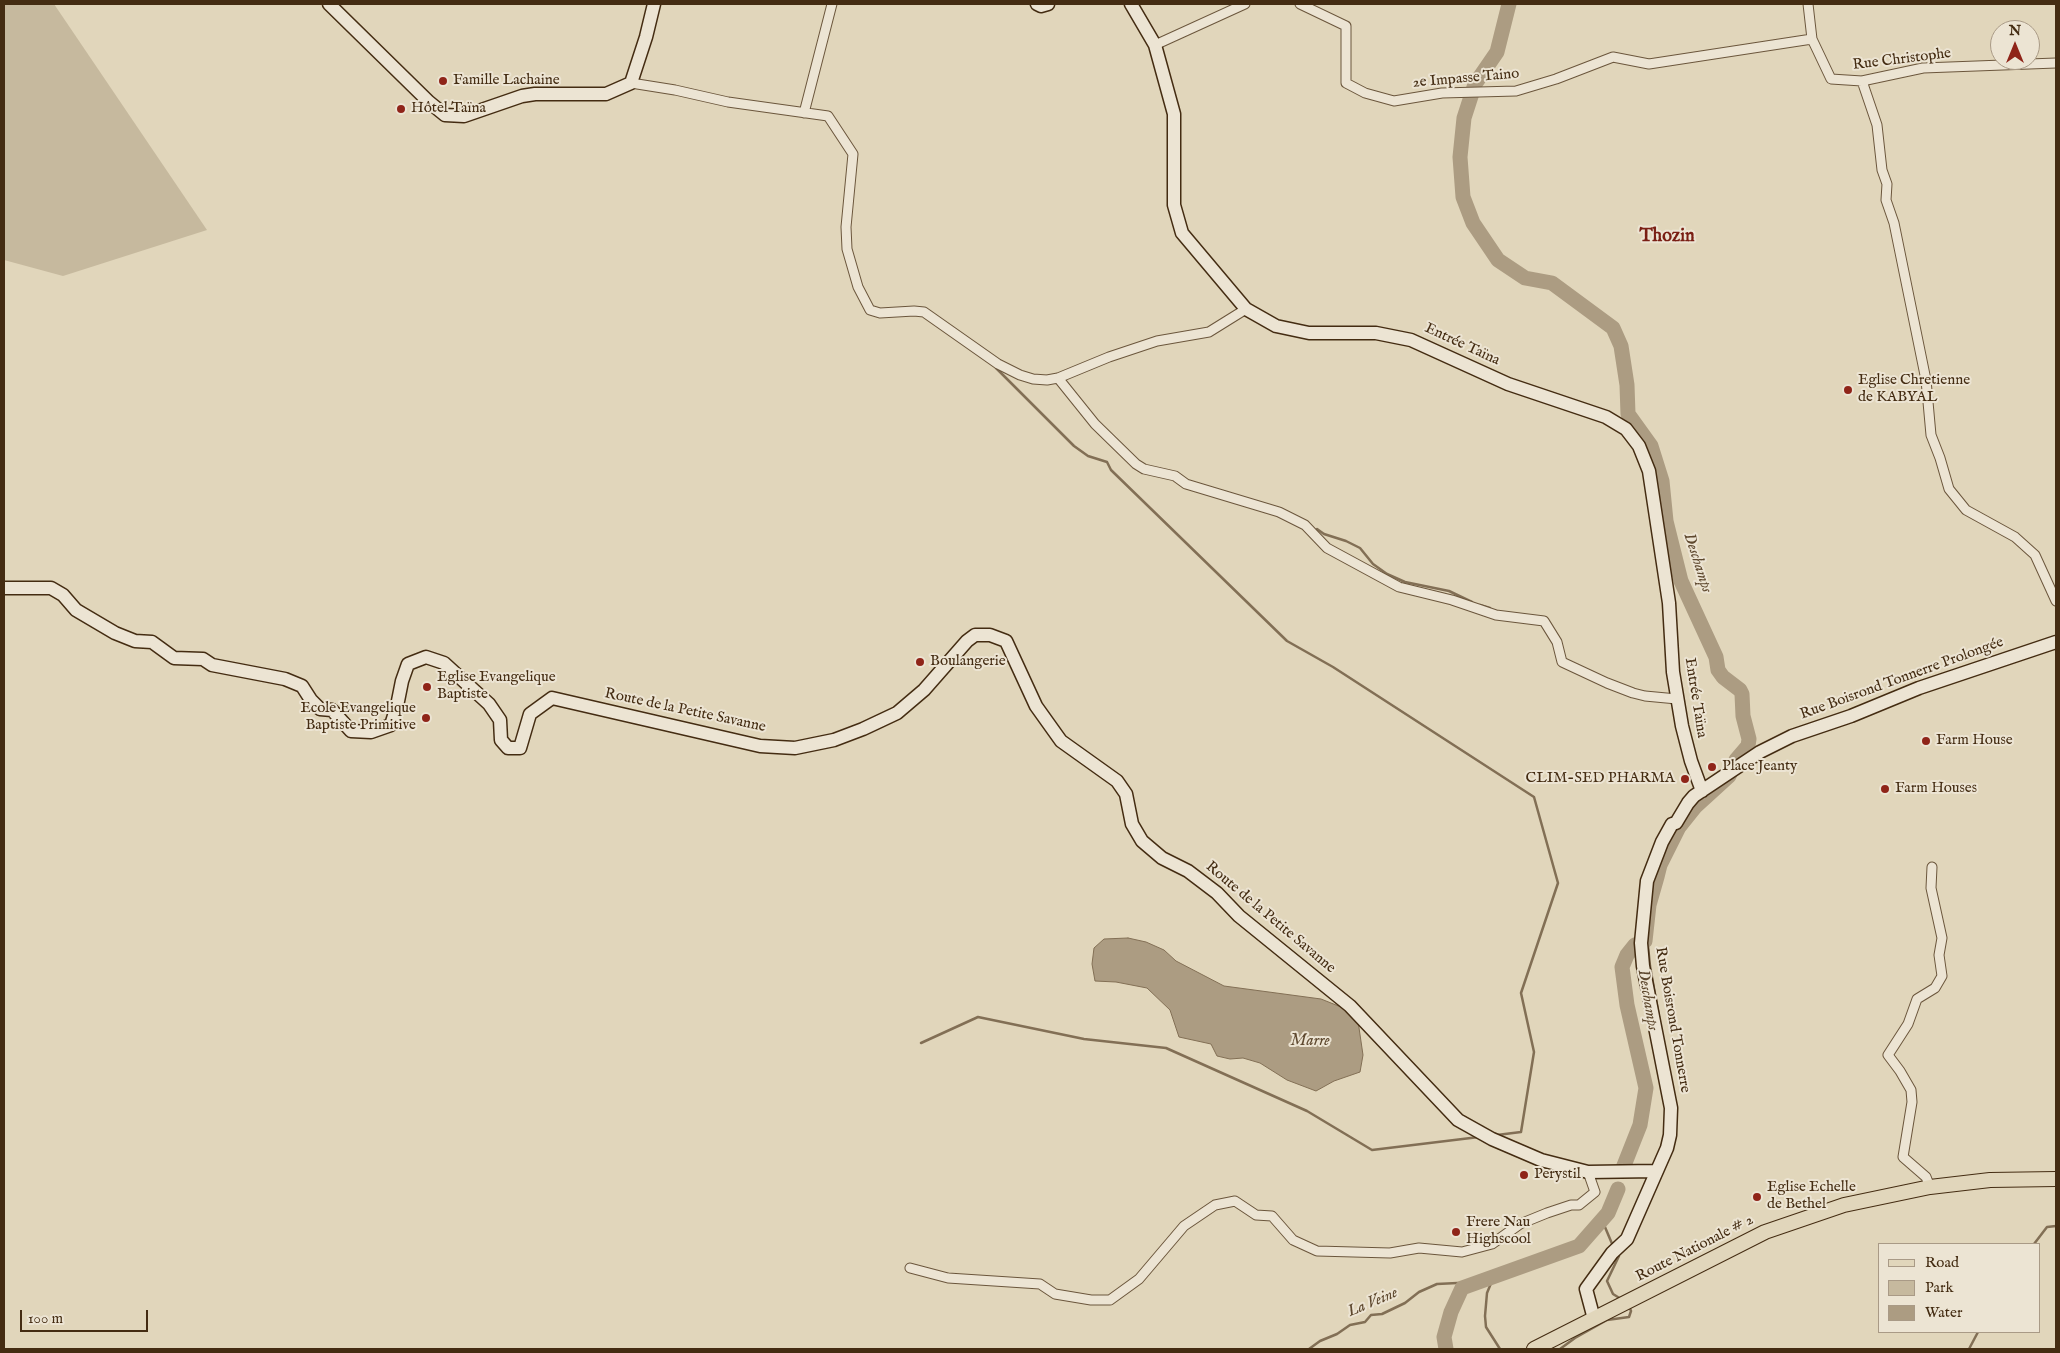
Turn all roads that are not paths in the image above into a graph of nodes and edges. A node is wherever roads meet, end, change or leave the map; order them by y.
1 (329, 4) edge
2 (654, 4) edge
3 (832, 4) edge
4 (1037, 4) edge
5 (1048, 4) edge
6 (1131, 4) edge
7 (1245, 4) edge
8 (1300, 4) edge
9 (1808, 4) edge
10 (1812, 39) junction
11 (1155, 45) junction
12 (2056, 63) edge
13 (1862, 81) junction
14 (630, 83) junction
15 (804, 113) junction
16 (1246, 309) junction
17 (1058, 378) junction
18 (4, 588) edge
19 (2056, 601) edge
20 (2056, 642) edge
21 (1677, 699) junction
22 (1760, 752) joint
23 (1702, 791) junction
24 (1932, 867) dead end
25 (1655, 1171) junction
26 (1588, 1172) junction
27 (2056, 1179) edge
28 (1930, 1187) junction
29 (910, 1268) dead end
30 (1594, 1319) junction
31 (1550, 1345) edge
32 (1534, 1349) edge

1 - 14 street
2 - 14 street
3 - 15 street
4 - 5 street
6 - 11 street, Entrée Taïna
7 - 11 street
8 - 10 street, 2e Impasse Taino
9 - 10 street, Rue Christophe
10 - 13 street, Rue Christophe
11 - 16 street, Entrée Taïna
12 - 13 street, Rue Christophe
13 - 19 street
14 - 15 street
15 - 17 street
16 - 17 street
16 - 21 street, Entrée Taïna
17 - 21 street
18 - 26 street, Route de la Petite Savanne
20 - 22 street, Rue Boisrond Tonnerre Prolongée
21 - 23 street, Entrée Taïna
22 - 23 street, Rue Boisrond Tonnerre
23 - 25 street, Rue Boisrond Tonnerre
24 - 28 street
25 - 26 street, Route de la Petite Savanne
25 - 30 street, Rue Boisrond Tonnerre
26 - 29 street
27 - 28 main road, Route Nationale # 2
28 - 30 main road, Route Nationale # 2
30 - 31 main road, Route Nationale # 2
31 - 32 main road, Route Nationale # 2

